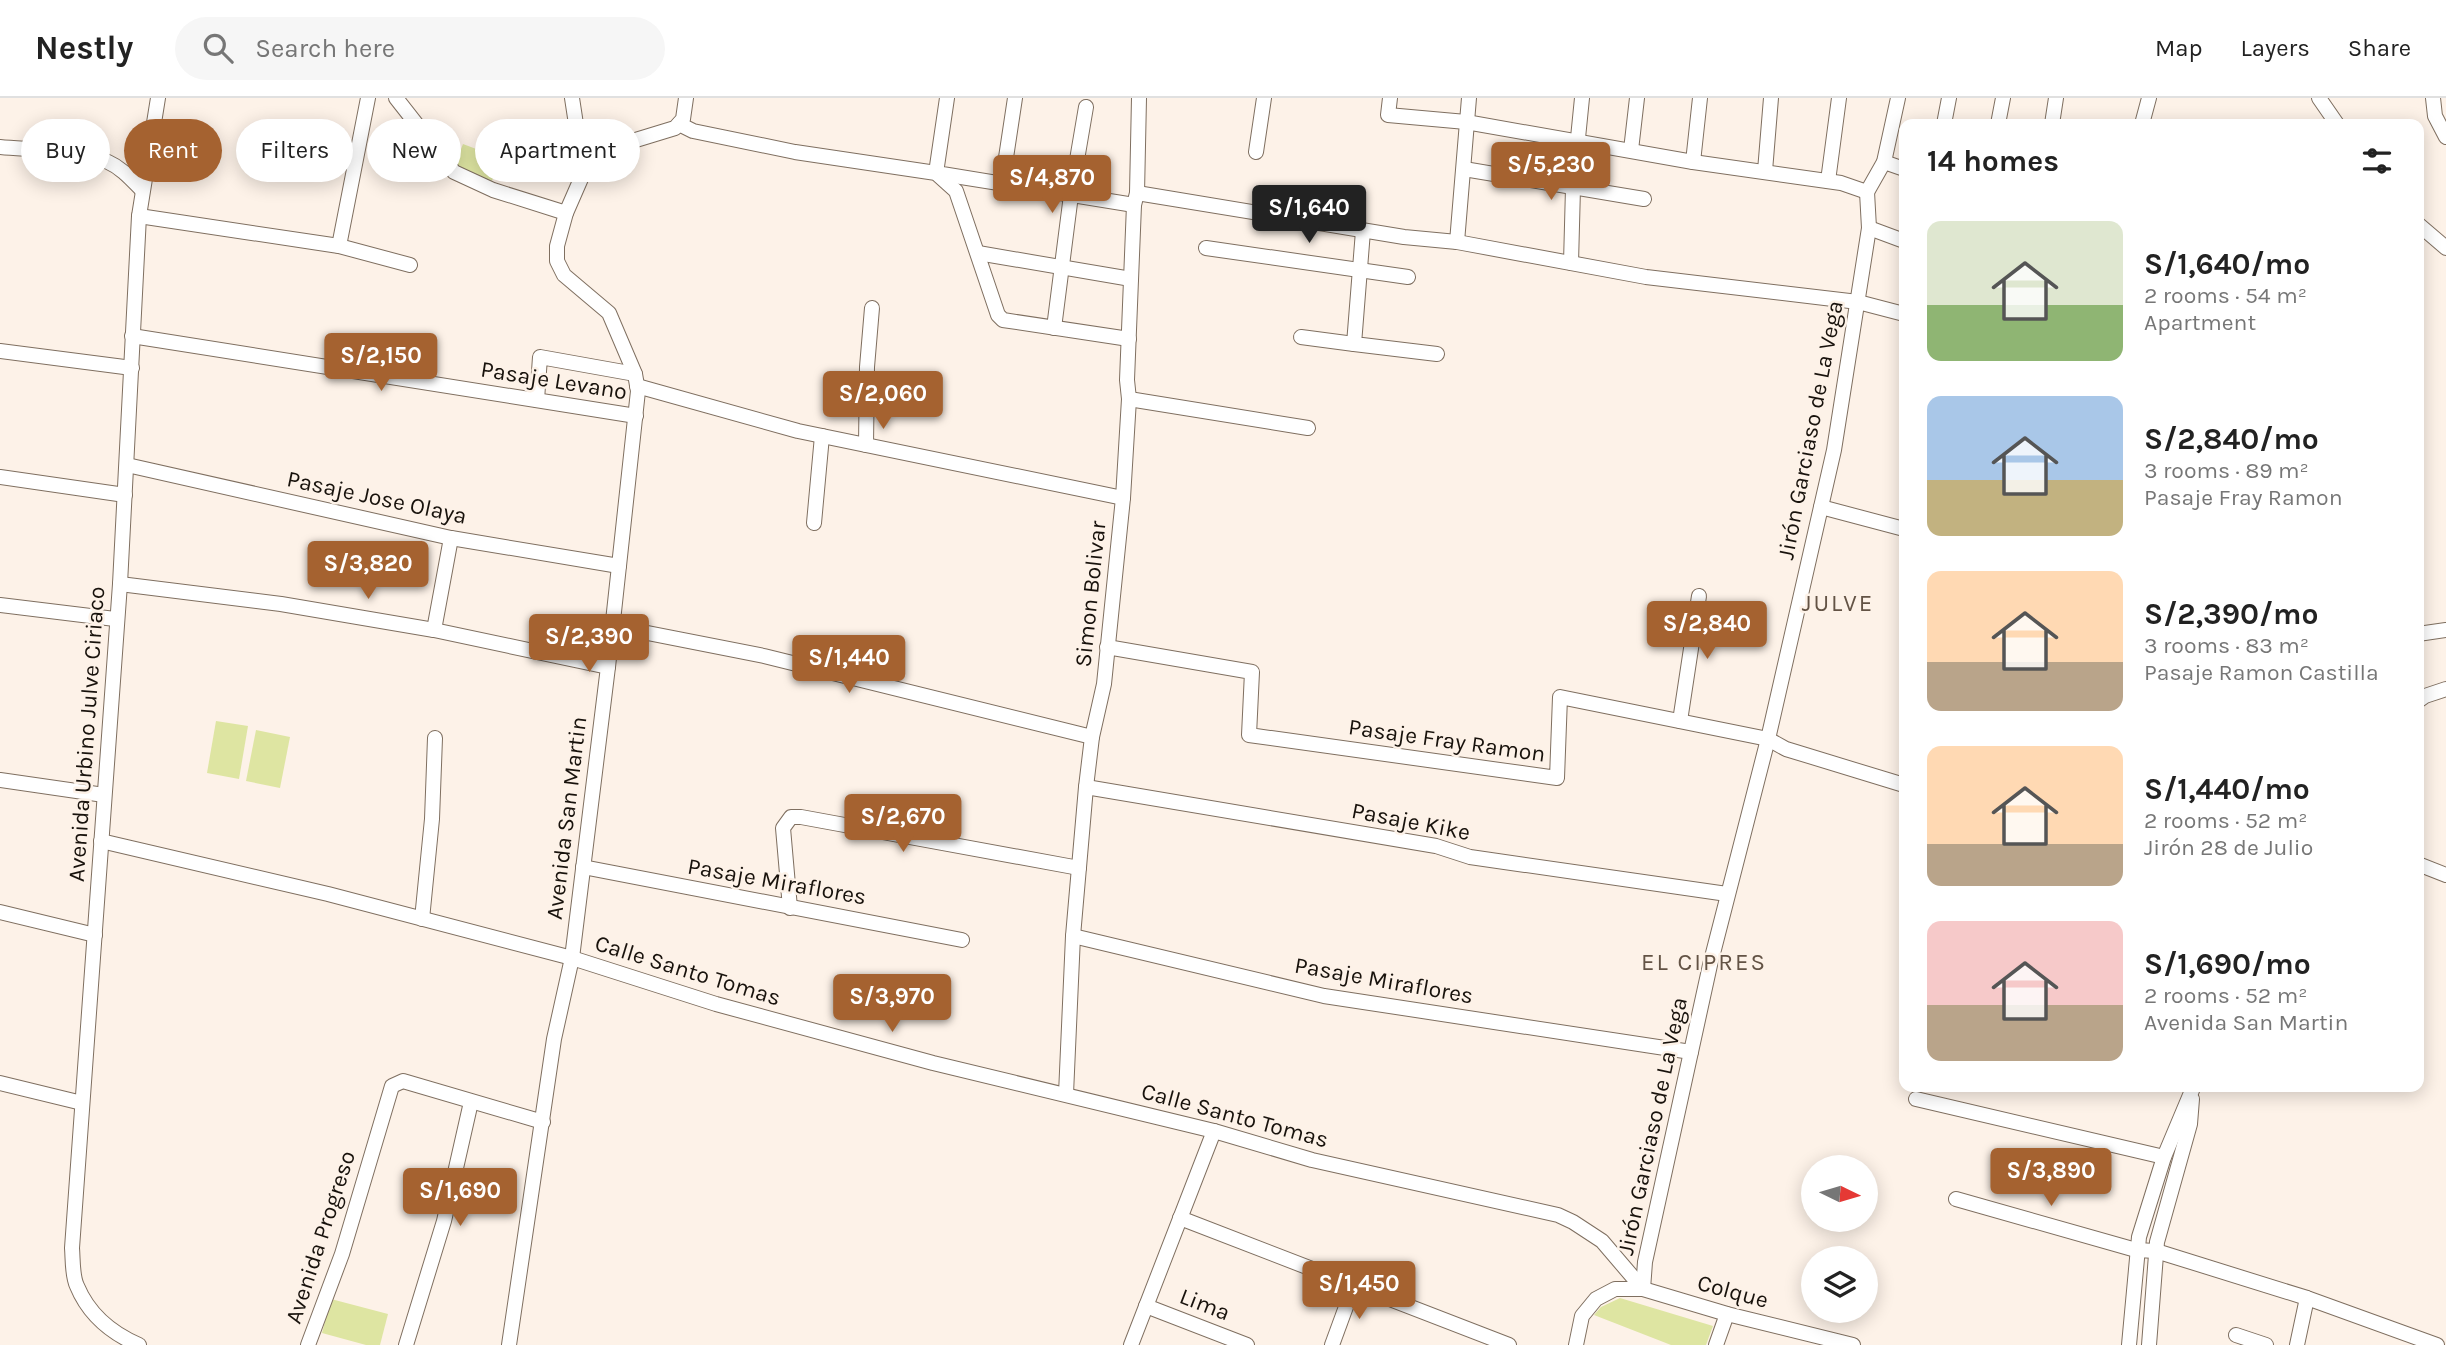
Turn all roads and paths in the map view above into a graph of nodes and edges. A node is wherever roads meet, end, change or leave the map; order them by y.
1 (158, 98) edge
2 (368, 98) edge
3 (396, 98) edge
4 (572, 98) edge
5 (686, 98) edge
6 (947, 98) edge
7 (1015, 98) edge
8 (1139, 98) edge
9 (1264, 98) edge
10 (1390, 98) edge
11 (1469, 98) edge
12 (1582, 98) edge
13 (1637, 98) edge
14 (1700, 98) edge
15 (1771, 98) edge
16 (1839, 98) edge
17 (1898, 98) edge
18 (1949, 98) edge
19 (2003, 98) edge
20 (2056, 98) edge
21 (2149, 98) edge
22 (2319, 98) edge
23 (2433, 98) edge
24 (1086, 107) dead end
25 (575, 119) edge
26 (1945, 119) edge
27 (1999, 119) edge
28 (2053, 119) edge
29 (2143, 119) edge
30 (2334, 119) edge
31 (1466, 121) junction
32 (678, 124) junction
33 (2446, 137) edge
34 (640, 139) edge
35 (1579, 141) junction
36 (0, 146) edge
37 (1631, 150) junction
38 (1256, 152) dead end
39 (1693, 162) junction
40 (1884, 162) junction
41 (1899, 167) edge
42 (1464, 169) junction
43 (1765, 171) junction
44 (936, 173) junction
45 (1828, 181) junction
46 (578, 182) edge
47 (1002, 184) junction
48 (1573, 188) junction
49 (142, 190) junction
50 (1867, 192) junction
51 (1072, 195) junction
52 (1135, 199) junction
53 (1644, 199) dead end
54 (566, 213) junction
55 (139, 216) junction
56 (1869, 228) junction
57 (2424, 229) edge
58 (1363, 231) junction
59 (1899, 239) edge
60 (1457, 242) junction
61 (339, 246) junction
62 (1206, 248) dead end
63 (2446, 248) edge
64 (978, 253) junction
65 (1571, 263) junction
66 (410, 265) dead end
67 (1063, 269) junction
68 (1360, 271) junction
69 (1408, 276) dead end
70 (1131, 279) junction
71 (1858, 302) junction
72 (872, 308) dead end
73 (1899, 313) edge
74 (1054, 328) junction
75 (132, 336) junction
76 (1301, 337) dead end
77 (1129, 339) junction
78 (1354, 344) junction
79 (0, 351) edge
80 (1437, 354) dead end
81 (132, 368) junction
82 (636, 380) junction
83 (1129, 399) junction
84 (537, 400) junction
85 (636, 416) junction
86 (1308, 428) dead end
87 (822, 436) junction
88 (866, 445) junction
89 (127, 465) junction
90 (0, 477) edge
91 (125, 495) junction
92 (1123, 498) junction
93 (1821, 507) junction
94 (814, 523) dead end
95 (1899, 528) edge
96 (451, 538) junction
97 (619, 566) junction
98 (120, 584) junction
99 (1699, 596) dead end
100 (0, 605) edge
101 (116, 619) junction
102 (612, 626) junction
103 (434, 630) junction
104 (2446, 630) edge
105 (2424, 633) edge
106 (1107, 647) junction
107 (608, 667) junction
108 (2446, 689) edge
109 (2424, 697) edge
110 (1680, 721) junction
111 (1093, 737) junction
112 (435, 738) dead end
113 (1768, 738) junction
114 (0, 780) edge
115 (1899, 783) edge
116 (1086, 787) junction
117 (104, 795) junction
118 (101, 841) junction
119 (2424, 866) edge
120 (583, 867) junction
121 (1079, 868) junction
122 (2446, 875) edge
123 (1727, 894) junction
124 (790, 908) junction
125 (0, 912) edge
126 (422, 919) junction
127 (95, 935) junction
128 (1073, 936) junction
129 (962, 940) dead end
130 (572, 958) junction
131 (1691, 1052) junction
132 (0, 1083) edge
133 (2191, 1092) edge
134 (2193, 1092) edge
135 (1066, 1094) junction
136 (1916, 1099) dead end
137 (471, 1102) junction
138 (82, 1103) junction
139 (543, 1122) junction
140 (1214, 1131) junction
141 (2164, 1157) junction
142 (1956, 1199) dead end
143 (1180, 1218) junction
144 (2136, 1250) junction
145 (2156, 1251) junction
146 (1354, 1285) junction
147 (1643, 1289) junction
148 (2307, 1298) junction
149 (1146, 1306) junction
150 (1727, 1314) junction
151 (2236, 1335) dead end
152 (139, 1345) edge
153 (310, 1345) edge
154 (405, 1345) edge
155 (509, 1345) edge
156 (1131, 1345) edge
157 (1247, 1345) edge
158 (1332, 1345) edge
159 (1509, 1345) edge
160 (1576, 1345) edge
161 (1716, 1345) edge
162 (1853, 1345) edge
163 (2129, 1345) edge
164 (2149, 1345) edge
165 (2266, 1345) edge
166 (2297, 1345) edge
167 (2437, 1345) edge

1 - 49 street, Avenida Urbino Julve Ciriaco
2 - 61 street
3 - 54 street
4 - 25 street
5 - 32 street
6 - 44 street
7 - 47 street
8 - 52 street, Simon Bolivar
9 - 38 street
10 - 31 street
11 - 31 street
12 - 35 street
13 - 37 street
14 - 39 street
15 - 43 street
16 - 45 street
17 - 40 street
18 - 26 street
19 - 27 street
20 - 28 street
21 - 29 street
22 - 30 street
23 - 33 street
24 - 51 street
31 - 35 street
31 - 42 street
32 - 34 street, Avenida San Martin
32 - 44 street
35 - 37 street
35 - 48 street
36 - 49 street
37 - 39 street
39 - 43 street
40 - 41 street
40 - 50 street
42 - 48 street
42 - 60 street
43 - 45 street
44 - 47 street
44 - 64 street
45 - 50 street
46 - 54 street, Avenida San Martin
47 - 51 street
48 - 53 street
48 - 65 street
49 - 55 street, Avenida Urbino Julve Ciriaco
50 - 56 street, Jirón Garciaso de La Vega
51 - 52 street
51 - 67 street
52 - 58 street
52 - 70 street, Simon Bolivar
54 - 82 street, Avenida San Martin
55 - 61 street
55 - 75 street, Avenida Urbino Julve Ciriaco
56 - 59 street
56 - 71 street, Jirón Garciaso de La Vega
57 - 63 street
58 - 60 street
58 - 68 street
60 - 65 street
61 - 66 street
62 - 68 street
64 - 67 street
64 - 74 street
65 - 71 street
67 - 70 street
67 - 74 street
68 - 69 street
68 - 78 street
70 - 77 street, Simon Bolivar
71 - 73 street
71 - 93 street, Jirón Garciaso de La Vega
72 - 88 street
74 - 77 street
75 - 81 street, Avenida Urbino Julve Ciriaco
75 - 84 street, Pasaje Levano
76 - 78 street
77 - 83 street, Simon Bolivar
78 - 80 street
79 - 81 street
81 - 89 street, Avenida Urbino Julve Ciriaco
82 - 84 street
82 - 85 street, Avenida San Martin
82 - 87 street
83 - 86 street
83 - 92 street, Simon Bolivar
84 - 85 street, Pasaje Levano
85 - 97 street, Avenida San Martin
87 - 88 street
87 - 94 street
88 - 92 street
89 - 91 street, Avenida Urbino Julve Ciriaco
89 - 96 street, Pasaje Jose Olaya
90 - 91 street
91 - 98 street, Avenida Urbino Julve Ciriaco
92 - 106 street, Simon Bolivar
93 - 95 street
93 - 113 street, Jirón Garciaso de La Vega
96 - 97 street, Pasaje Jose Olaya
96 - 103 street
97 - 102 street, Avenida San Martin
98 - 101 street, Avenida Urbino Julve Ciriaco
98 - 103 street
99 - 110 street
100 - 101 street
101 - 117 street, Avenida Urbino Julve Ciriaco
102 - 107 street, Avenida San Martin
102 - 111 street
103 - 107 street
104 - 105 street
106 - 110 street, Pasaje Fray Ramon
106 - 111 street, Simon Bolivar
107 - 120 street, Avenida San Martin
108 - 109 street
110 - 113 street, Pasaje Fray Ramon
111 - 116 street, Simon Bolivar
112 - 126 street
113 - 115 street, Pasaje Fray Ramon
113 - 123 street, Jirón Garciaso de La Vega
114 - 117 street
116 - 121 street, Simon Bolivar
116 - 123 street, Pasaje Kike
117 - 118 street, Avenida Urbino Julve Ciriaco
118 - 126 street, Calle Santo Tomas
118 - 127 street, Avenida Urbino Julve Ciriaco
119 - 122 street
120 - 124 street, Pasaje Miraflores
120 - 130 street, Avenida San Martin
121 - 124 street
121 - 128 street, Simon Bolivar
123 - 131 street, Jirón Garciaso de La Vega
124 - 129 street, Pasaje Miraflores
125 - 127 street
126 - 130 street, Calle Santo Tomas
127 - 138 street, Avenida Urbino Julve Ciriaco
128 - 131 street, Pasaje Miraflores
128 - 135 street, Simon Bolivar
130 - 135 street, Calle Santo Tomas
130 - 139 street, Avenida San Martin
131 - 147 street, Jirón Garciaso de La Vega
132 - 138 street
133 - 141 street
134 - 145 street
135 - 140 street, Calle Santo Tomas
136 - 141 street
137 - 139 street
137 - 153 street, Avenida Progreso
137 - 154 street
138 - 152 street, Avenida Urbino Julve Ciriaco
139 - 155 street, Avenida San Martin
140 - 143 street
140 - 147 street, Calle Santo Tomas
141 - 144 street
142 - 144 street
143 - 146 street
143 - 149 street
144 - 145 street
144 - 163 street
145 - 148 street
145 - 164 street
146 - 158 street
146 - 159 street
147 - 150 street, Colque
147 - 160 street
148 - 166 street
148 - 167 street
149 - 156 street
149 - 157 street, Lima
150 - 161 street
150 - 162 street, Colque
151 - 165 street

